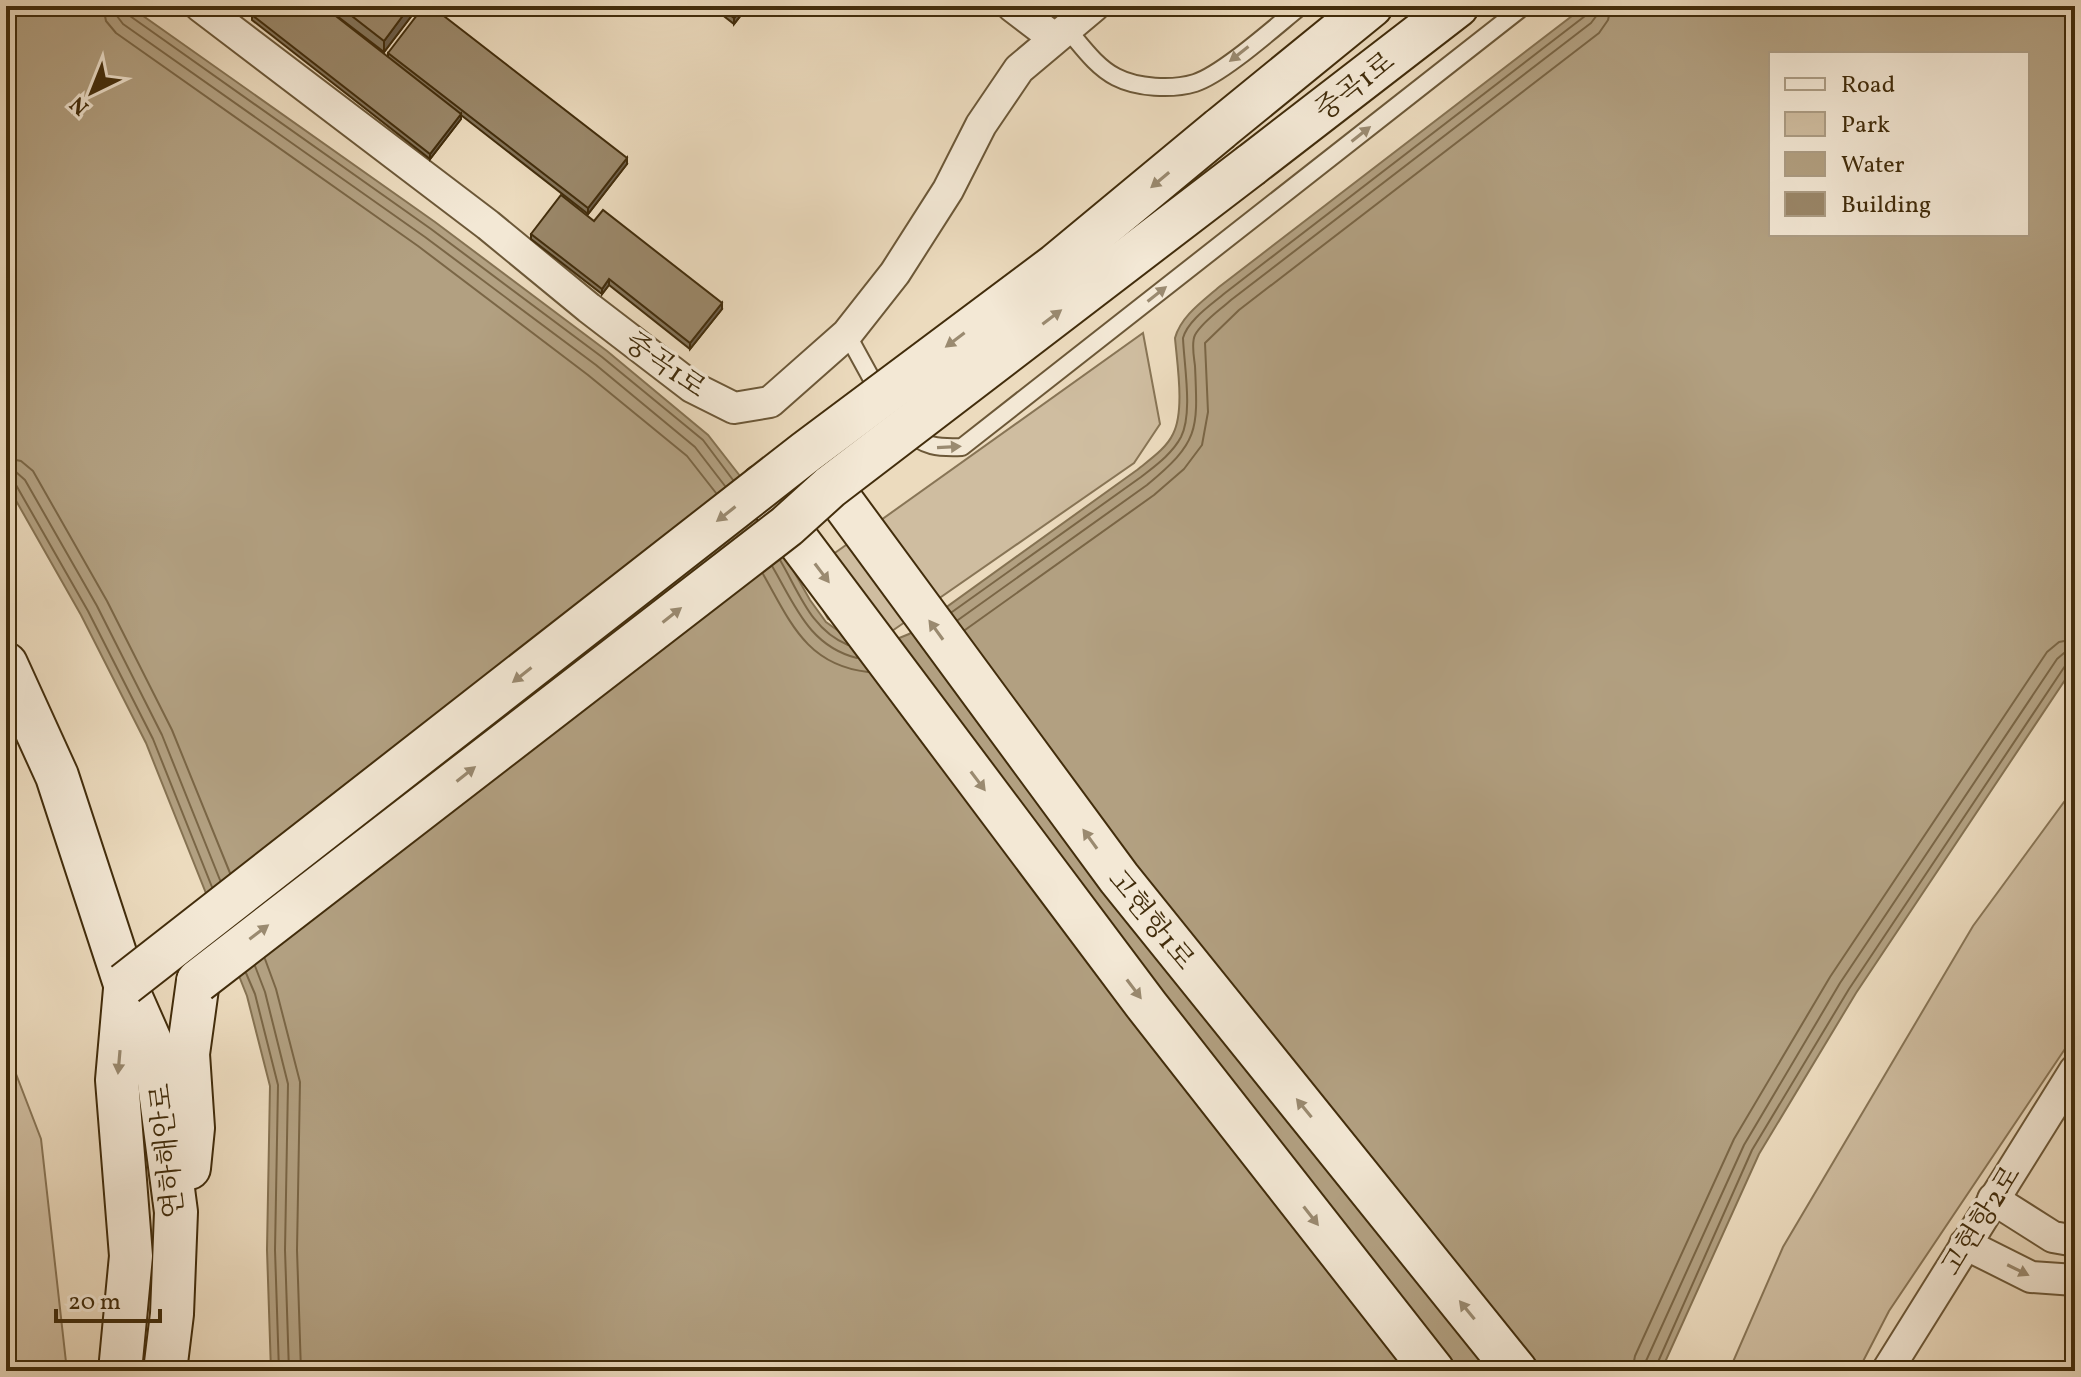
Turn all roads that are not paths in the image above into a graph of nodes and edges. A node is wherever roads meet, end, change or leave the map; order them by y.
1 (200, 6) edge
2 (1012, 6) edge
3 (1094, 6) edge
4 (1301, 6) edge
5 (1371, 6) edge
6 (1457, 6) edge
7 (1524, 6) edge
8 (1061, 33) junction
9 (847, 334) junction
10 (806, 452) junction
11 (762, 486) junction
12 (830, 487) junction
13 (787, 526) junction
14 (6, 664) edge
15 (125, 984) junction
16 (2075, 1070) edge
17 (1993, 1199) junction
18 (176, 1212) junction
19 (2075, 1237) edge
20 (1965, 1244) junction
21 (2075, 1280) edge
22 (120, 1371) edge
23 (165, 1371) edge
24 (1433, 1371) edge
25 (1516, 1371) edge
26 (1887, 1371) edge

1 - 9 street, 중곡1로
2 - 8 street
3 - 8 street, 중곡1로
4 -> 8 lane
5 -> 10 street, 중곡1로, bridge
12 -> 6 street, 중곡1로, bridge
9 -> 7 lane
8 - 9 street, 중곡1로
10 - 11 street, 중곡1로, bridge
10 - 12 street, 고현항1로
11 - 13 street, 고현항1로
11 -> 15 street, 중곡1로, bridge
12 - 13 street, 중곡1로, bridge
25 -> 12 street, 고현항1로
18 -> 13 street, 중곡1로, bridge
13 -> 24 street, 고현항1로
14 - 15 street, 연하해안로
15 - 18 street, 연하해안로
15 -> 22 street, 연하해안로
16 - 17 street, 고현항2로
17 - 19 street
17 - 20 street, 고현항2로
18 - 23 street, 연하해안로
20 -> 21 street
20 - 26 street, 고현항2로

